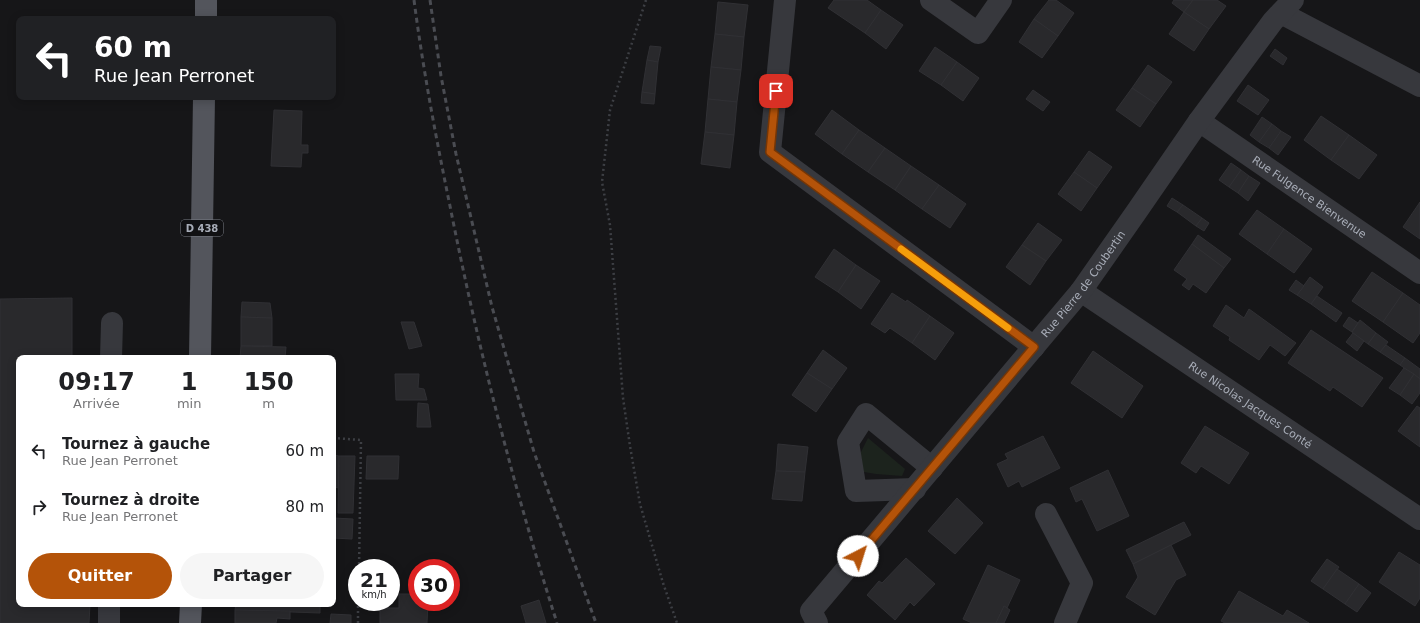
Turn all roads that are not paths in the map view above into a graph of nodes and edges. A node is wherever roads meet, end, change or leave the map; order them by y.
1 (206, 0) edge
2 (785, 0) edge
3 (931, 0) edge
4 (1001, 0) edge
5 (1287, 6) edge
6 (206, 16) edge
7 (1420, 86) edge
8 (204, 100) edge
9 (1199, 121) junction
10 (1420, 273) edge
11 (1081, 291) junction
12 (112, 323) dead end
13 (1034, 347) junction
14 (111, 355) edge
15 (200, 355) edge
16 (932, 468) junction
17 (915, 489) junction
18 (1046, 514) dead end
19 (1420, 519) edge
20 (109, 607) edge
21 (191, 607) edge
22 (814, 617) edge
23 (109, 623) edge
24 (190, 623) edge
25 (1065, 623) edge

1 - 6 main road
2 - 13 street
3 - 4 street
5 - 7 street
5 - 9 street, Rue Pierre de Coubertin
8 - 15 main road, D 438
9 - 10 street, Rue Fulgence Bienvenue
9 - 11 street, Rue Pierre de Coubertin
11 - 13 street, Rue Pierre de Coubertin
11 - 19 street, Rue Nicolas Jacques Conté
12 - 14 street
13 - 16 street, Rue Pierre de Coubertin
16 - 17 street, Rue Pierre de Coubertin
16 - 17 street
17 - 22 street, Rue Pierre de Coubertin
18 - 25 street
20 - 23 street
21 - 24 main road

